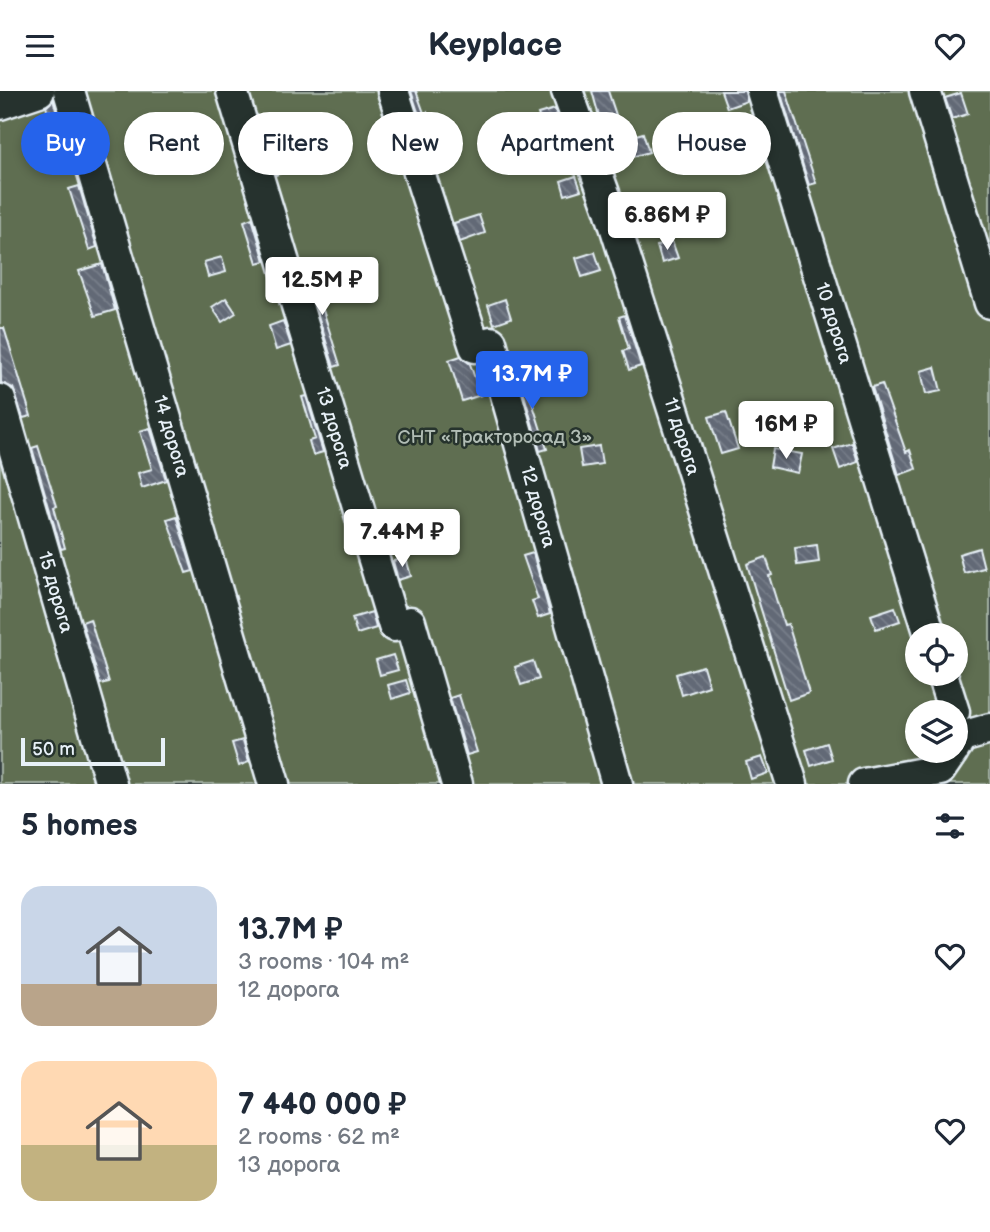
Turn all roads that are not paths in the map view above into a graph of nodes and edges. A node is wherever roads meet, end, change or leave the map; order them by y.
1 (40, 91) edge
2 (69, 91) edge
3 (232, 91) edge
4 (393, 91) edge
5 (567, 91) edge
6 (762, 91) edge
7 (925, 91) edge
8 (0, 104) edge
9 (990, 303) edge
10 (0, 400) edge
11 (926, 623) edge
12 (911, 763) edge
13 (111, 784) edge
14 (274, 784) edge
15 (457, 784) edge
16 (617, 784) edge
17 (792, 784) edge
18 (864, 784) edge

1 - 8 street
2 - 14 street, 14 дорога
3 - 15 street, 13 дорога
4 - 16 street, 12 дорога
5 - 17 street, 11 дорога
6 - 11 street, 10 дорога
7 - 9 street
10 - 13 street, 15 дорога
12 - 18 street

